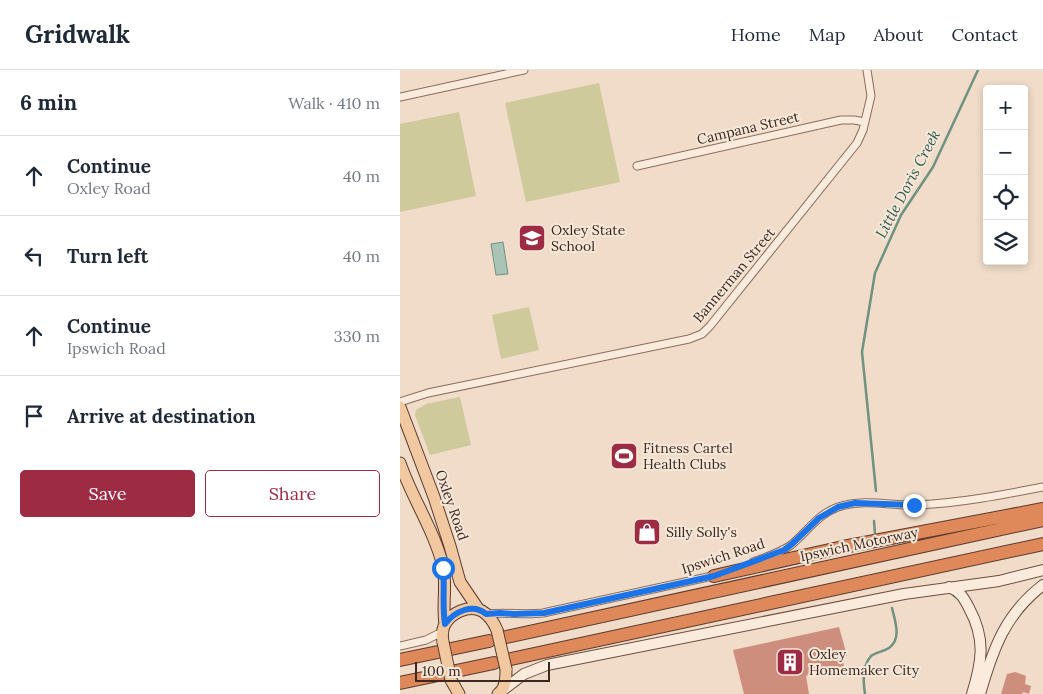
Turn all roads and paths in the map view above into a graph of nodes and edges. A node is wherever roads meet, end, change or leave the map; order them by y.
1 (524, 70) edge
2 (867, 70) edge
3 (400, 97) edge
4 (865, 122) junction
5 (637, 166) dead end
6 (400, 402) edge
7 (400, 407) edge
8 (400, 463) edge
9 (1043, 487) edge
10 (1043, 509) edge
11 (1043, 520) edge
12 (1043, 544) edge
13 (1043, 570) edge
14 (714, 576) junction
15 (1043, 585) edge
16 (948, 587) junction
17 (483, 612) junction
18 (498, 636) junction
19 (444, 640) junction
20 (400, 646) edge
21 (400, 660) edge
22 (504, 663) junction
23 (450, 675) junction
24 (400, 683) edge
25 (501, 692) edge
26 (459, 694) edge
27 (972, 694) edge
28 (980, 694) edge

1 - 3 street
2 - 4 street, Bannerman Street
4 - 5 street, Campana Street
4 - 6 street, Bannerman Street
7 - 17 main road, Oxley Road
8 - 19 main road, Oxley Road
9 - 14 street, Ipswich Road
10 - 14 highway
11 - 18 highway, Ipswich Motorway
12 - 22 highway
13 - 16 main road
14 - 17 street, Ipswich Road
15 - 28 main road
16 - 25 main road
16 - 27 main road
17 - 18 main road, Oxley Road
17 - 19 main road
18 - 19 highway, Ipswich Motorway
18 - 22 main road, bridge
19 - 20 street
19 - 21 highway, Ipswich Motorway
19 - 23 main road, Oxley Road, bridge
22 - 23 highway
22 - 25 main road
23 - 24 highway
23 - 26 main road, Oxley Road

